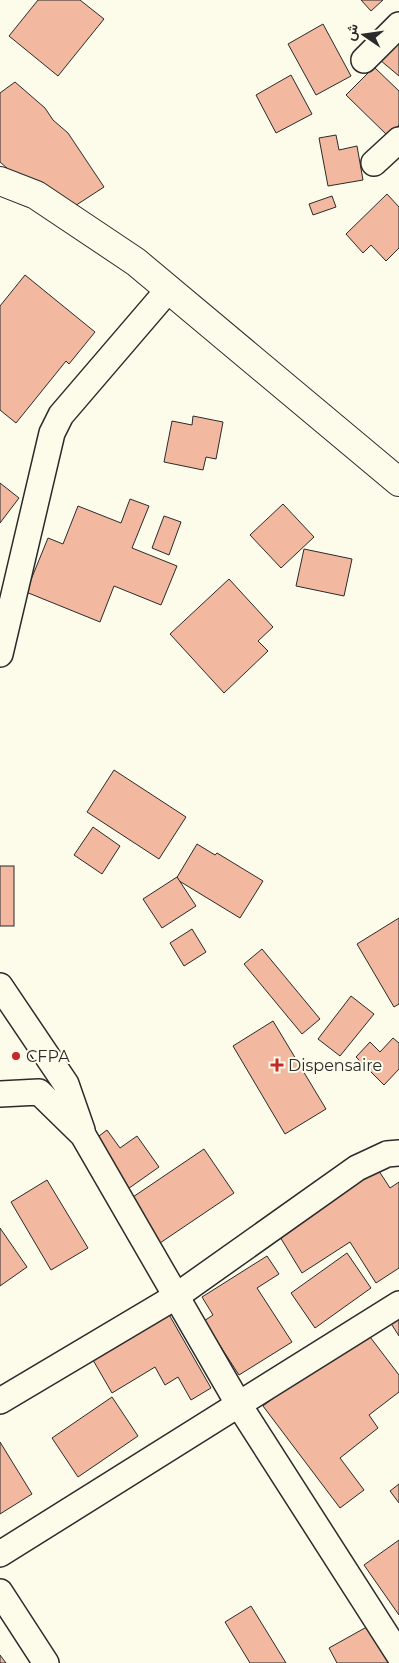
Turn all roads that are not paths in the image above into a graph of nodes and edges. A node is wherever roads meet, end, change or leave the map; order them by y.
1 (399, 25) edge
2 (364, 60) dead end
3 (399, 140) edge
4 (374, 163) dead end
5 (0, 181) edge
6 (169, 289) junction
7 (399, 482) edge
8 (2, 638) edge
9 (0, 986) edge
10 (0, 1094) edge
11 (83, 1135) junction
12 (399, 1154) edge
13 (176, 1297) junction
14 (399, 1304) edge
15 (0, 1402) edge
16 (239, 1406) junction
17 (0, 1554) edge
18 (0, 1592) edge
19 (399, 1655) edge
20 (46, 1663) edge

1 - 2 street
3 - 4 street
5 - 6 main road
6 - 7 main road
6 - 8 street
9 - 11 street
10 - 11 street
11 - 13 street
12 - 13 street
13 - 15 street
13 - 16 street
14 - 16 street
16 - 17 street
16 - 19 street
18 - 20 street

